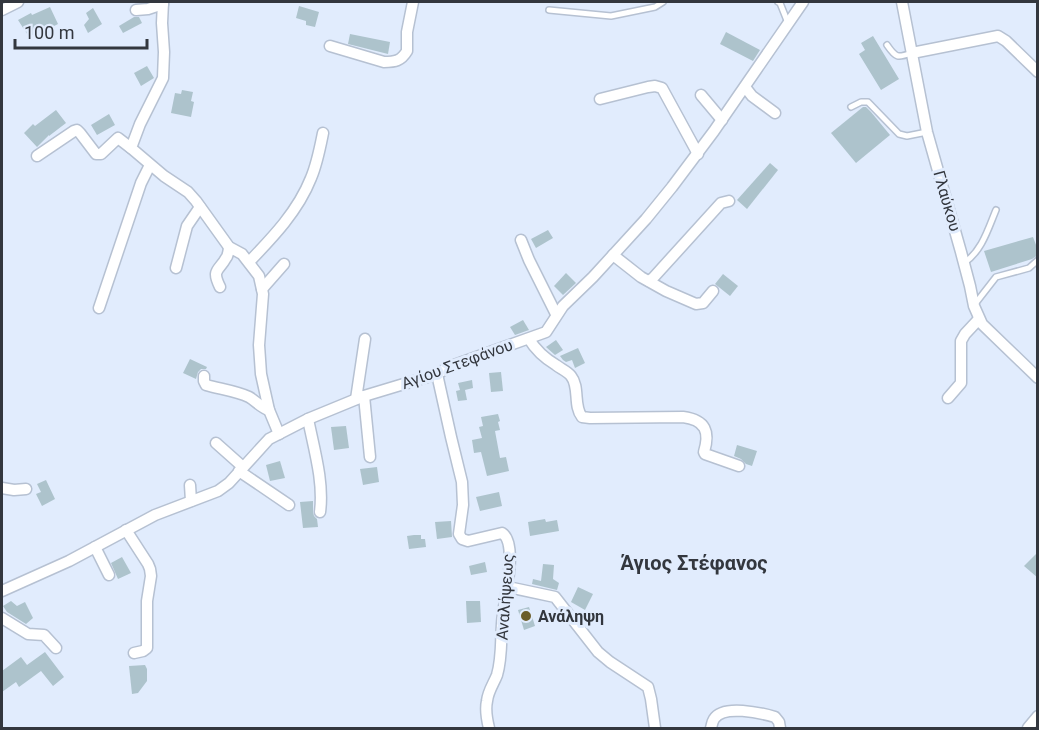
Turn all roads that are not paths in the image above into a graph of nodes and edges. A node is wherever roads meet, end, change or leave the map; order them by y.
1 (18, 2) edge
2 (163, 2) edge
3 (413, 2) edge
4 (663, 2) edge
5 (781, 2) edge
6 (803, 2) edge
7 (902, 2) edge
8 (2, 10) edge
9 (136, 10) dead end
10 (549, 10) dead end
11 (788, 23) junction
12 (887, 45) dead end
13 (330, 46) dead end
14 (912, 53) junction
15 (1038, 72) edge
16 (745, 87) junction
17 (700, 95) dead end
18 (600, 99) dead end
19 (851, 107) dead end
20 (775, 113) dead end
21 (722, 120) junction
22 (927, 132) junction
23 (324, 133) dead end
24 (131, 148) junction
25 (698, 154) junction
26 (37, 156) dead end
27 (150, 165) junction
28 (729, 201) dead end
29 (200, 207) junction
30 (996, 210) dead end
31 (521, 240) dead end
32 (229, 247) junction
33 (613, 255) junction
34 (1038, 260) edge
35 (249, 262) junction
36 (964, 263) junction
37 (284, 264) dead end
38 (176, 268) dead end
39 (649, 281) junction
40 (220, 287) dead end
41 (262, 289) junction
42 (713, 291) dead end
43 (974, 306) junction
44 (99, 308) dead end
45 (556, 314) junction
46 (979, 319) junction
47 (365, 339) dead end
48 (529, 339) junction
49 (437, 374) junction
50 (204, 376) dead end
51 (1038, 378) edge
52 (360, 397) junction
53 (948, 398) dead end
54 (269, 410) junction
55 (308, 419) junction
56 (279, 434) junction
57 (216, 443) dead end
58 (370, 457) dead end
59 (740, 466) dead end
60 (241, 469) junction
61 (190, 485) dead end
62 (2, 488) edge
63 (26, 489) dead end
64 (191, 501) junction
65 (289, 505) dead end
66 (320, 512) dead end
67 (126, 530) junction
68 (95, 547) junction
69 (109, 575) dead end
70 (508, 587) junction
71 (2, 591) edge
72 (2, 618) edge
73 (56, 648) dead end
74 (134, 653) dead end
75 (1038, 716) edge
76 (489, 729) edge
77 (655, 729) edge
78 (711, 729) edge
79 (780, 729) edge
80 (1028, 729) edge

1 - 8 street
2 - 9 street
2 - 24 street
3 - 13 street
4 - 10 lane
5 - 11 lane
6 - 11 street, Αγίου Στεφάνου
7 - 14 street, Γλαύκου
11 - 16 street, Αγίου Στεφάνου
12 - 14 lane
14 - 15 street
14 - 22 street, Γλαύκου
16 - 20 street
16 - 21 street, Αγίου Στεφάνου
17 - 21 street
18 - 25 street
19 - 22 lane
21 - 25 street, Αγίου Στεφάνου
22 - 36 street, Γλαύκου
23 - 35 street
24 - 26 street
24 - 27 street
25 - 33 street, Αγίου Στεφάνου
27 - 29 street
27 - 44 street
28 - 39 street
29 - 32 street
29 - 38 street
30 - 36 lane
31 - 45 street
32 - 35 street
32 - 40 street
33 - 39 street
33 - 45 street, Αγίου Στεφάνου
34 - 43 lane
35 - 41 street
36 - 43 street, Γλαύκου
37 - 41 street
39 - 42 street
41 - 54 street
43 - 46 street, Γλαύκου
45 - 48 street, Αγίου Στεφάνου
46 - 51 street, Γλαύκου
46 - 53 street
47 - 52 street
48 - 49 street, Αγίου Στεφάνου
48 - 59 street
49 - 52 street, Αγίου Στεφάνου
49 - 70 street, Αναλήψεως
50 - 54 street
52 - 55 street, Αγίου Στεφάνου
52 - 58 street
54 - 56 street
55 - 56 street, Αγίου Στεφάνου
55 - 66 street
56 - 60 street, Αγίου Στεφάνου
57 - 60 street
60 - 64 street, Αγίου Στεφάνου
60 - 65 street
61 - 64 street
62 - 63 street
64 - 67 street, Αγίου Στεφάνου
67 - 68 street, Αγίου Στεφάνου
67 - 74 street
68 - 69 street
68 - 71 street, Αγίου Στεφάνου
70 - 76 street, Αναλήψεως
70 - 77 street
72 - 73 street
75 - 80 street
78 - 79 street

